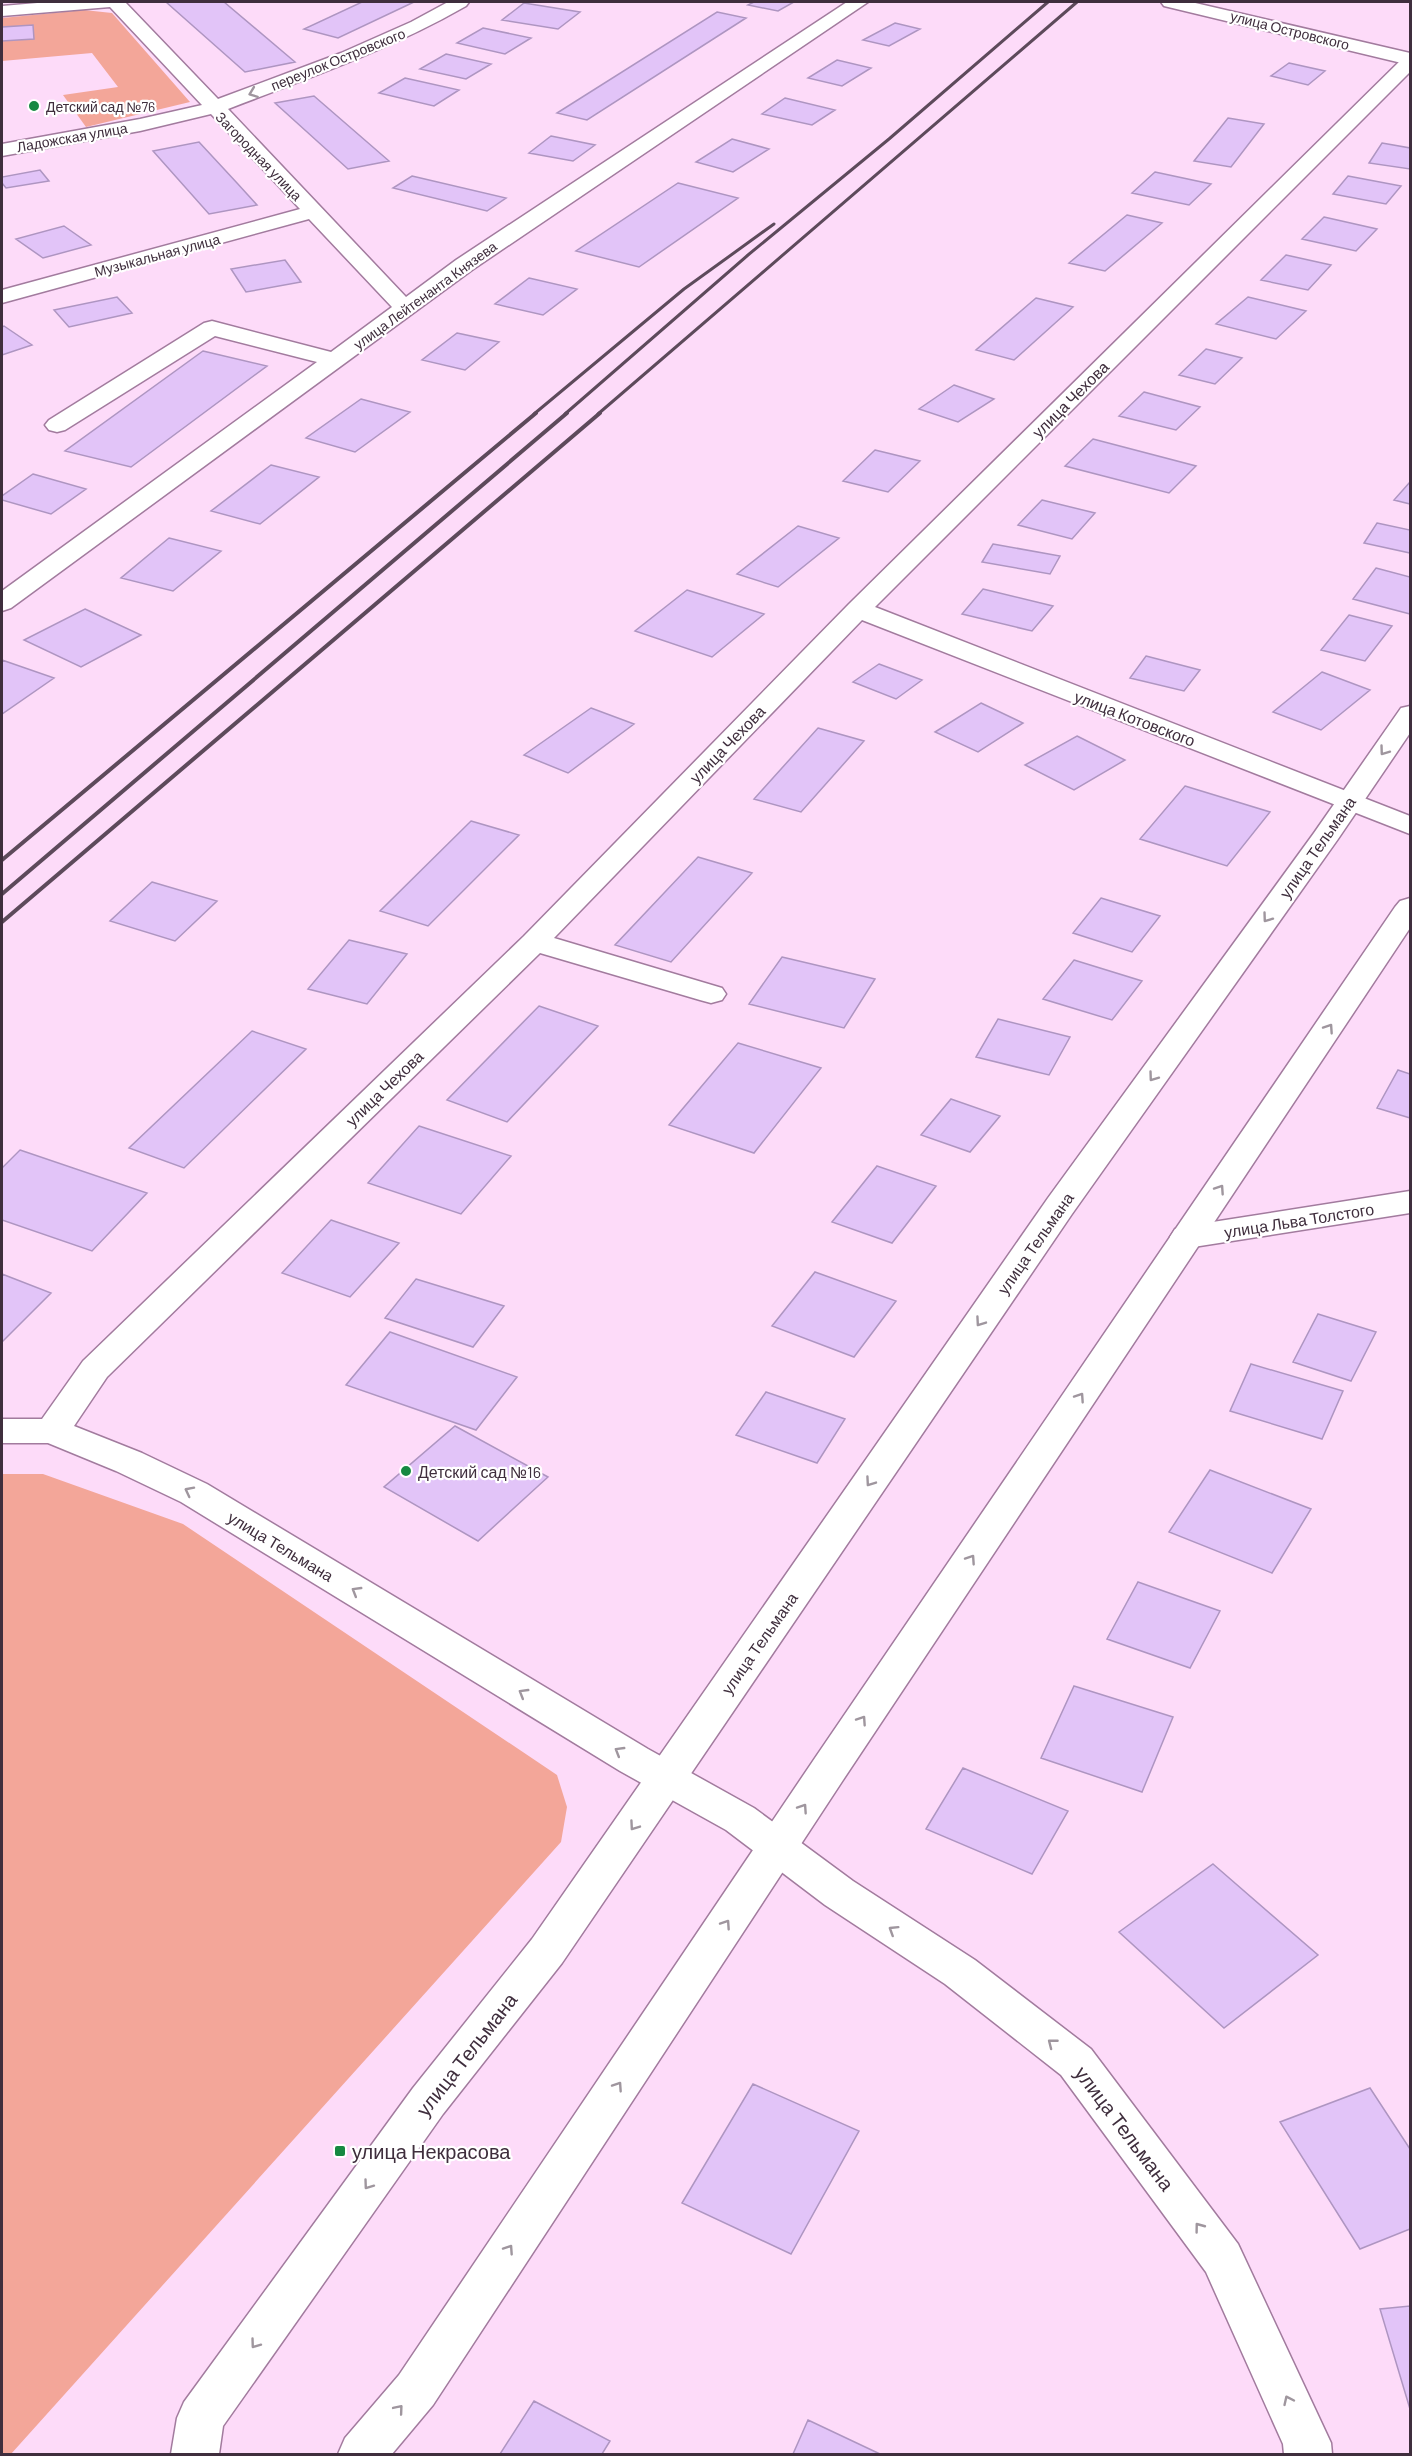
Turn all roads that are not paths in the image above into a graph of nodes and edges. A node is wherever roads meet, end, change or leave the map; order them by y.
1 (109, 2) edge
2 (115, 2) edge
3 (460, 2) edge
4 (859, 2) edge
5 (1170, 2) edge
6 (2, 11) edge
7 (1410, 61) edge
8 (213, 108) junction
9 (2, 150) edge
10 (313, 212) junction
11 (2, 297) edge
12 (405, 308) junction
13 (335, 360) junction
14 (57, 425) dead end
15 (2, 603) edge
16 (858, 609) junction
17 (1410, 714) edge
18 (1348, 801) junction
19 (1410, 826) edge
20 (1410, 908) edge
21 (534, 942) junction
22 (711, 994) dead end
23 (1410, 1202) edge
24 (1187, 1237) junction
25 (2, 1431) edge
26 (52, 1431) junction
27 (667, 1778) junction
28 (778, 1846) junction
29 (195, 2454) edge
30 (362, 2454) edge
31 (1308, 2454) edge

1 - 6 street
2 - 8 street, Загородная улица
3 -> 8 street, переулок Островского
4 - 12 street, улица Лейтенанта Князева
5 - 7 street, улица Островского
7 - 16 street, улица Чехова
8 - 9 street, Ладожская улица
8 - 10 street, Загородная улица
10 - 11 street, Музыкальная улица
10 - 12 street, Загородная улица
12 - 13 street, улица Лейтенанта Князева
13 - 14 street
13 - 15 street, улица Лейтенанта Князева
16 - 18 street, улица Котовского
16 - 21 street, улица Чехова
17 -> 18 street, улица Тельмана
18 - 19 street, улица Котовского
18 -> 27 street, улица Тельмана
24 -> 20 street
21 - 22 street
21 - 26 street, улица Чехова
23 - 24 street, улица Льва Толстого
28 -> 24 street
25 - 26 street, улица Тельмана
27 -> 26 street, улица Тельмана
27 - 28 street, улица Тельмана
27 -> 29 street, улица Тельмана
30 -> 28 street
31 -> 28 street, улица Тельмана

